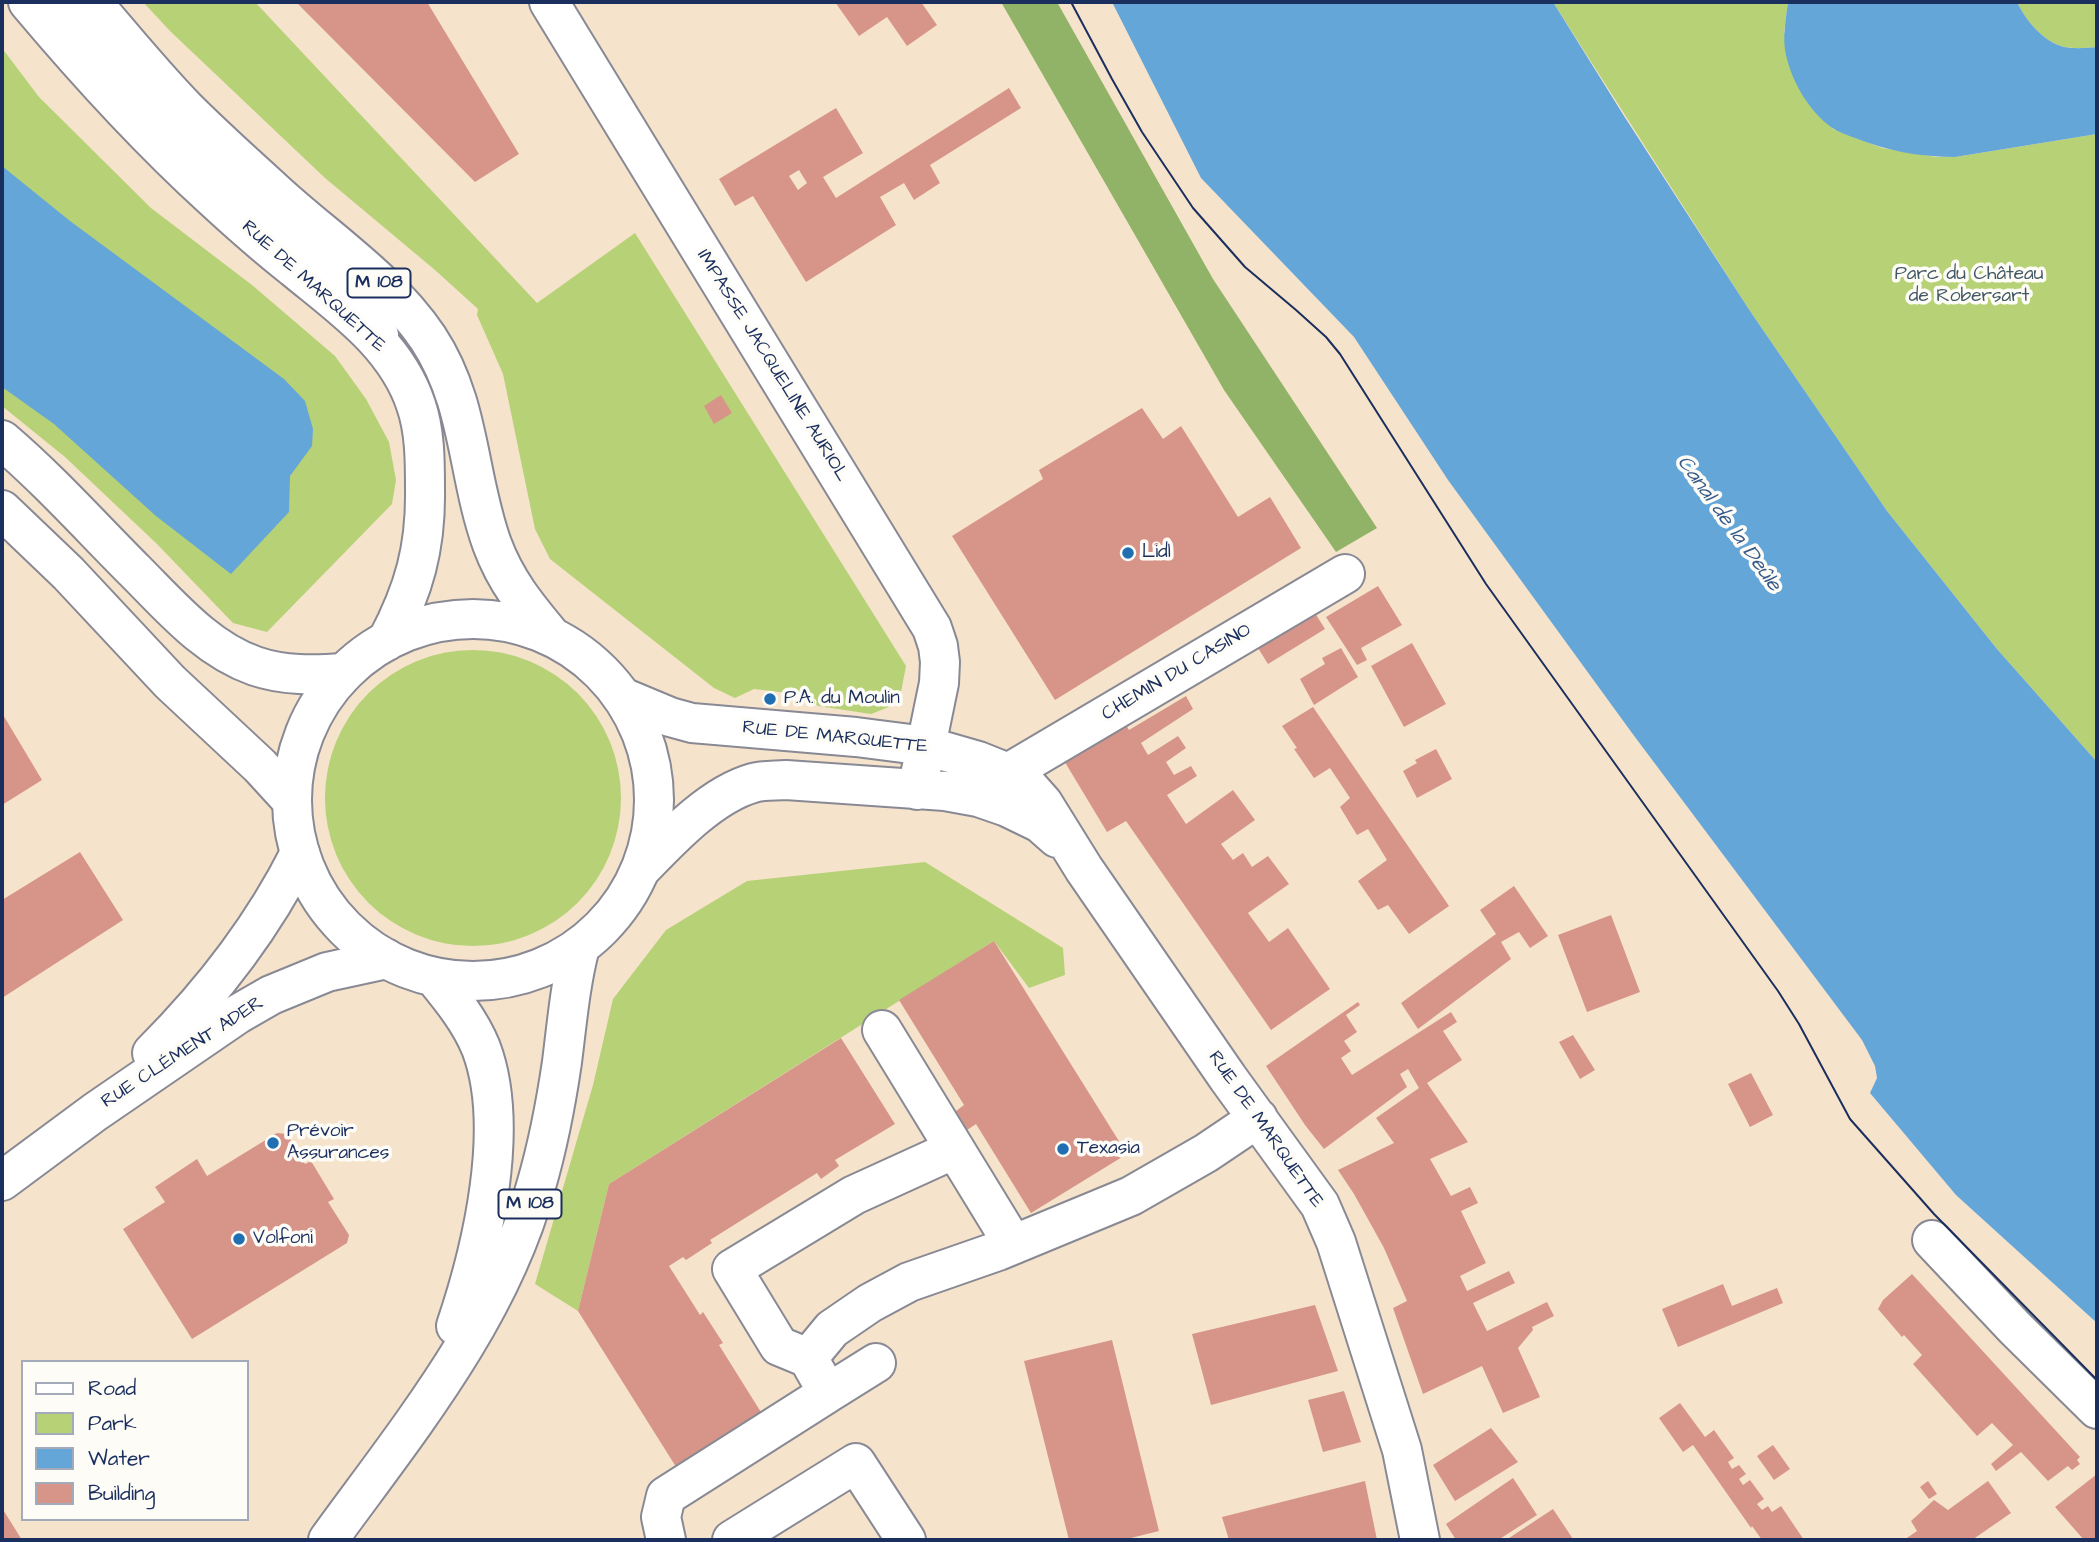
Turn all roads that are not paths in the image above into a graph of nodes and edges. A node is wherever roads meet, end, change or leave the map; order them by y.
1 (28, 2) edge
2 (60, 2) edge
3 (92, 2) edge
4 (549, 2) edge
5 (388, 354) junction
6 (2, 440) edge
7 (2, 510) edge
8 (1345, 574) dead end
9 (552, 637) junction
10 (387, 641) junction
11 (344, 673) junction
12 (622, 697) junction
13 (926, 746) junction
14 (1008, 772) junction
15 (917, 790) junction
16 (292, 801) junction
17 (300, 853) junction
18 (641, 869) junction
19 (1084, 869) junction
20 (580, 947) junction
21 (387, 959) junction
22 (434, 977) junction
23 (882, 1030) dead end
24 (95, 1112) junction
25 (1258, 1118) junction
26 (955, 1149) junction
27 (2, 1181) edge
28 (1932, 1240) dead end
29 (1013, 1244) junction
30 (808, 1359) junction
31 (876, 1363) dead end
32 (828, 1392) junction
33 (2097, 1409) edge
34 (406, 1434) junction
35 (328, 1540) edge
36 (666, 1540) edge
37 (732, 1540) edge
38 (906, 1540) edge
39 (1420, 1540) edge

1 - 5 main road, RUE DE MARQUETTE / M 108
2 - 5 main road
3 - 9 main road, M 108
4 - 13 main road, IMPASSE JACQUELINE AURIOL
5 - 10 main road, RUE DE MARQUETTE / M 108
6 - 11 main road
7 - 16 main road
8 - 14 main road, CHEMIN DU CASINO
9 - 10 main road
9 - 12 main road
10 - 11 main road
11 - 16 main road
12 - 13 main road, RUE DE MARQUETTE
12 - 18 main road
13 - 14 main road, RUE DE MARQUETTE
13 - 15 main road, IMPASSE JACQUELINE AURIOL
14 - 19 main road, RUE DE MARQUETTE
15 - 18 main road, RUE DE MARQUETTE
15 - 19 main road, RUE DE MARQUETTE
16 - 17 main road
17 - 21 main road
17 - 24 main road, RUE CLÉMENT ADER
18 - 20 main road
19 - 25 main road, RUE DE MARQUETTE
20 - 22 main road
20 - 34 main road, M 108
21 - 22 main road
21 - 24 main road, RUE CLÉMENT ADER
22 - 34 main road, M 108
23 - 26 main road
24 - 27 main road
25 - 29 main road
25 - 39 main road, RUE DE MARQUETTE
26 - 29 main road
26 - 30 main road
28 - 33 main road
29 - 30 main road
30 - 32 main road
31 - 32 main road
32 - 36 main road
34 - 35 main road, M 108
37 - 38 main road

